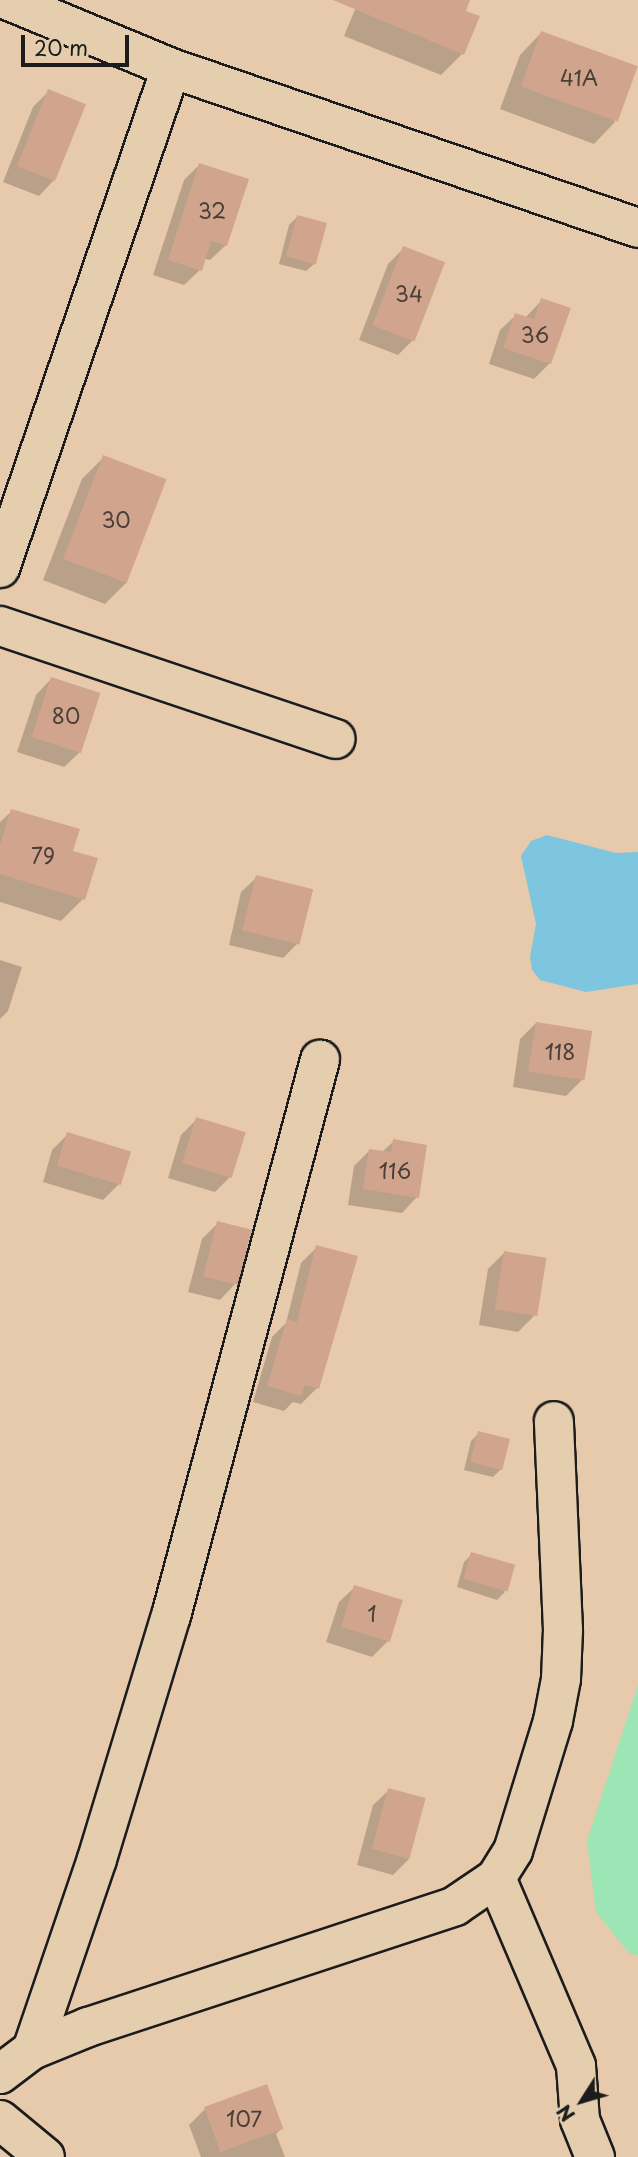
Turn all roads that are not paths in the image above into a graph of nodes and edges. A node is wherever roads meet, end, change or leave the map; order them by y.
1 (7, 0) edge
2 (171, 68) junction
3 (638, 228) edge
4 (0, 568) edge
5 (0, 626) edge
6 (336, 739) dead end
7 (320, 1060) dead end
8 (554, 1421) dead end
9 (496, 1878) junction
10 (32, 2050) junction
11 (0, 2074) edge
12 (0, 2120) edge
13 (42, 2153) edge
14 (595, 2157) edge

1 - 2 street
2 - 3 street
2 - 4 street
5 - 6 street
7 - 10 street
8 - 9 street
9 - 10 street
9 - 14 street
10 - 11 street
12 - 13 street

